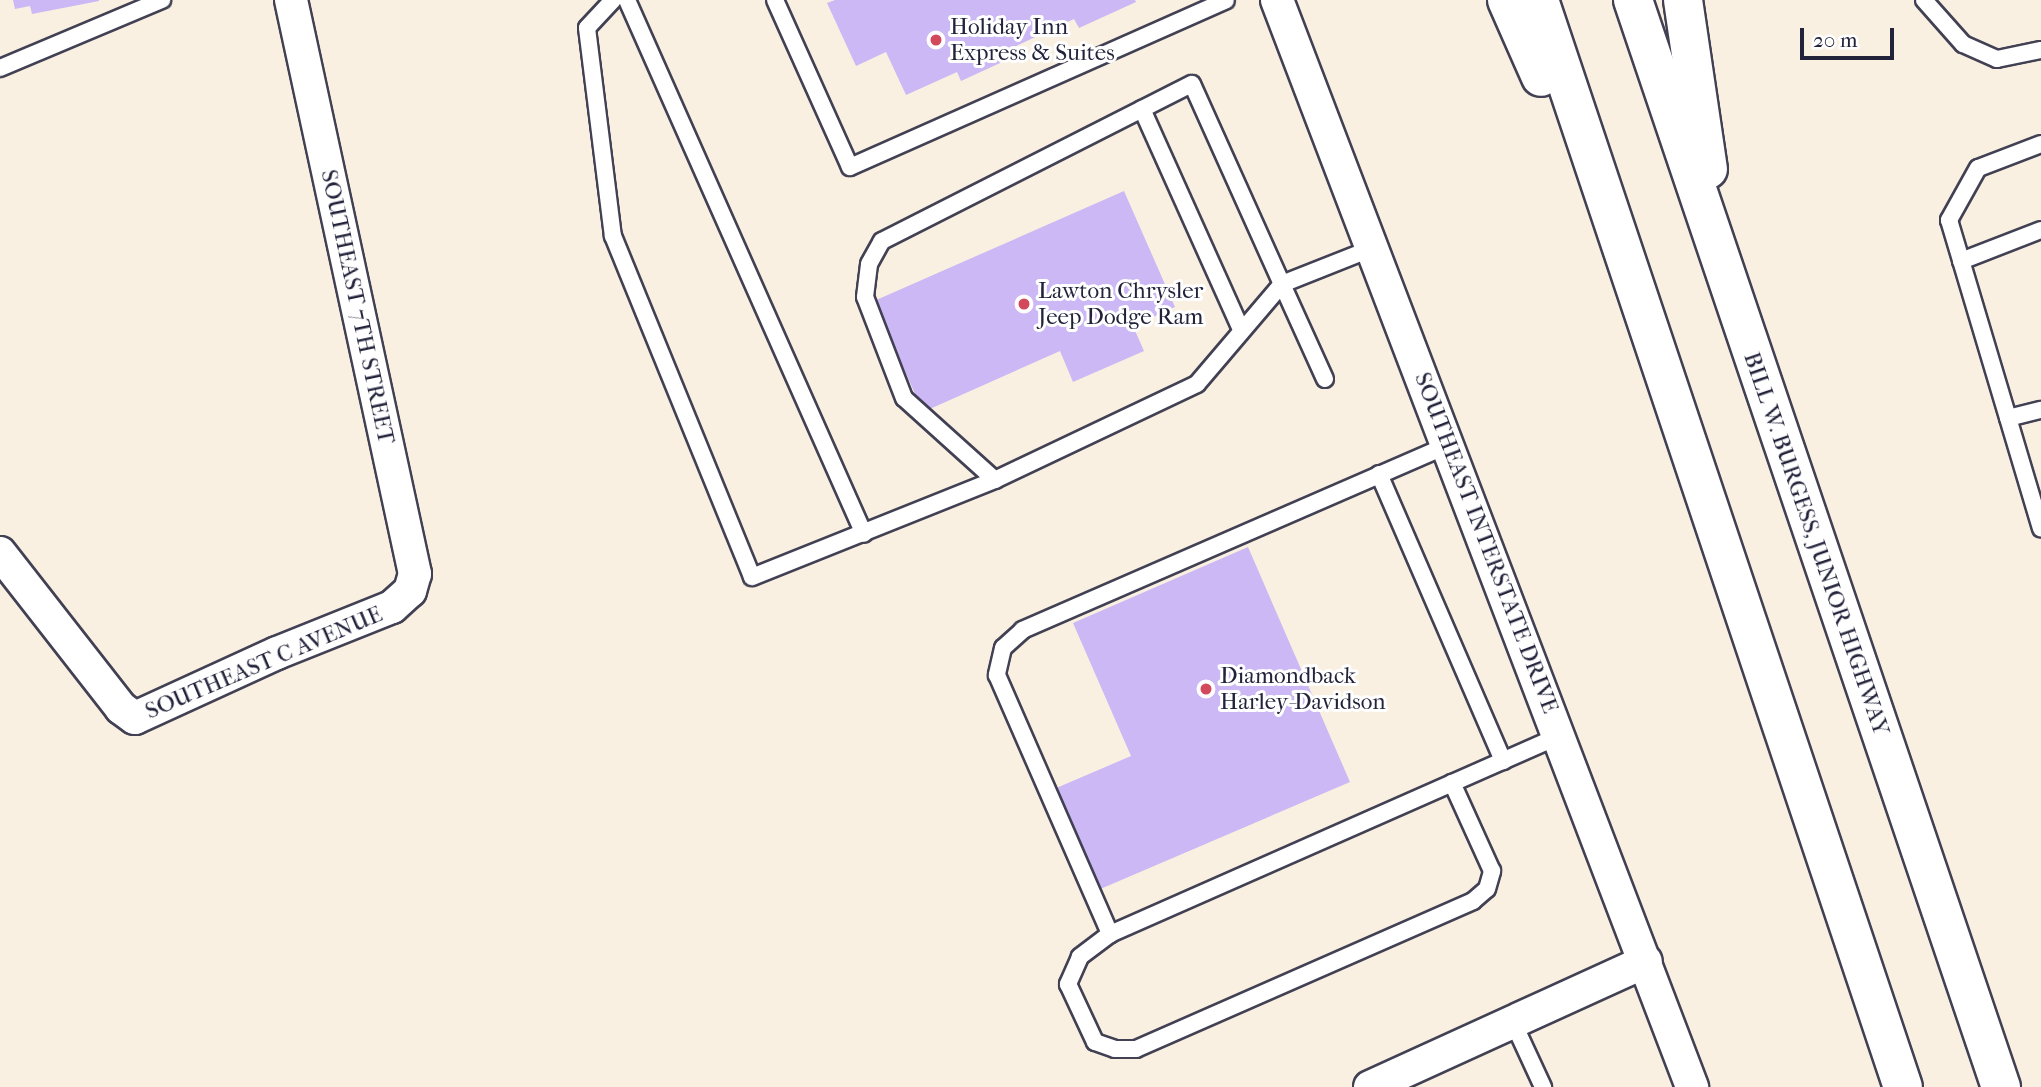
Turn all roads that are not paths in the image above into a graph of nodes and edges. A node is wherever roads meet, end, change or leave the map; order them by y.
1 (162, 0) edge
2 (291, 0) edge
3 (613, 0) edge
4 (627, 0) edge
5 (775, 0) edge
6 (1226, 0) edge
7 (1277, 0) edge
8 (1507, 0) edge
9 (1539, 0) edge
10 (1633, 0) edge
11 (1683, 0) edge
12 (1926, 1) edge
13 (2041, 50) edge
14 (0, 68) edge
15 (1142, 109) junction
16 (2041, 144) edge
17 (2041, 230) edge
18 (1373, 248) junction
19 (1961, 261) junction
20 (1723, 268) junction
21 (1282, 284) junction
22 (1645, 321) junction
23 (1241, 328) junction
24 (1325, 379) dead end
25 (2041, 410) edge
26 (2008, 418) junction
27 (1448, 444) junction
28 (1379, 474) junction
29 (995, 480) junction
30 (2041, 529) edge
31 (864, 534) junction
32 (0, 553) edge
33 (393, 607) joint
34 (1559, 736) junction
35 (1503, 761) junction
36 (1452, 783) junction
37 (1110, 934) junction
38 (1646, 961) junction
39 (1513, 1022) junction
40 (1370, 1087) edge
41 (1543, 1087) edge
42 (1692, 1087) edge
43 (1903, 1087) edge
44 (2001, 1087) edge

1 - 14 lane
2 - 33 street, SOUTHEAST 7TH STREET
3 - 31 lane
4 - 31 lane
5 - 6 lane
7 - 18 street, SOUTHEAST INTERSTATE DRIVE
8 - 22 highway
9 - 22 highway
10 - 20 highway, BILL W. BURGESS, JUNIOR HIGHWAY
11 - 20 highway
12 - 13 lane
15 - 21 lane
15 - 23 lane
15 - 29 lane
16 - 19 lane
17 - 19 lane
18 - 21 lane
18 - 27 street, SOUTHEAST INTERSTATE DRIVE
19 - 26 lane
20 - 44 highway, BILL W. BURGESS, JUNIOR HIGHWAY
21 - 23 lane
21 - 24 lane
22 - 43 highway
23 - 29 lane
25 - 26 lane
26 - 30 lane
27 - 28 lane
27 - 34 street, SOUTHEAST INTERSTATE DRIVE
28 - 35 lane
28 - 37 lane
29 - 31 lane
32 - 33 street, SOUTHEAST C AVENUE
34 - 35 lane
34 - 38 street, SOUTHEAST INTERSTATE DRIVE
35 - 36 lane
36 - 37 lane
36 - 37 lane
38 - 39 street
38 - 42 street, SOUTHEAST INTERSTATE DRIVE
39 - 40 street
39 - 41 lane

